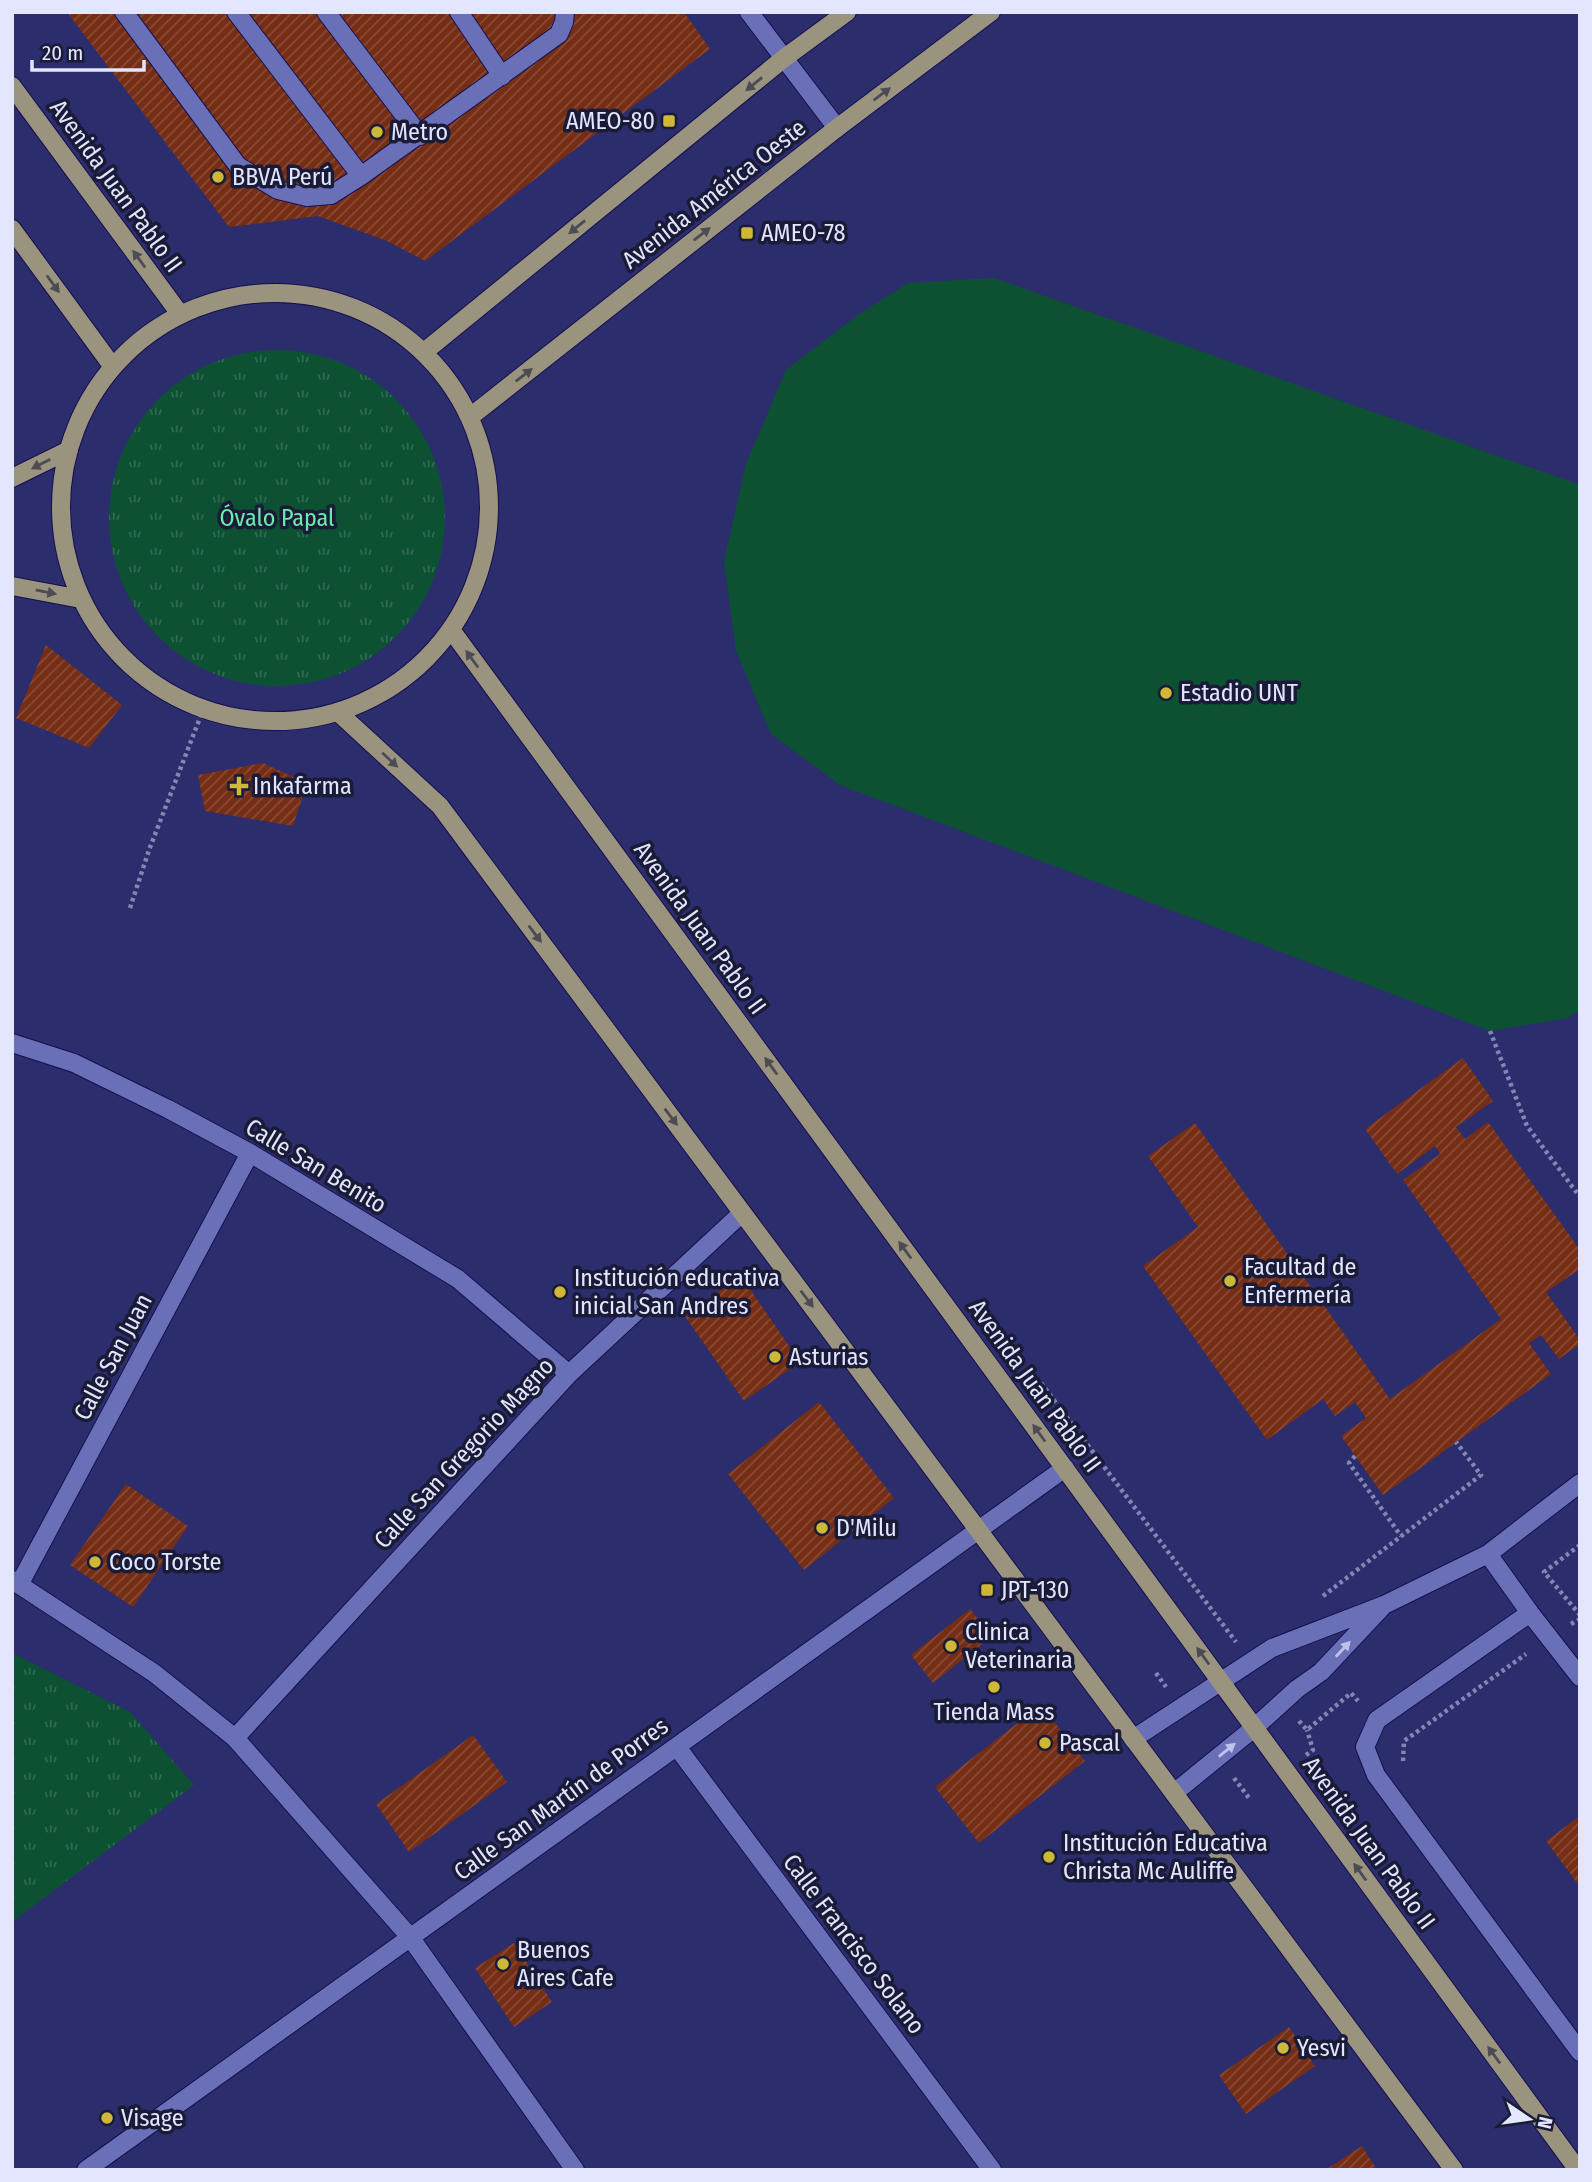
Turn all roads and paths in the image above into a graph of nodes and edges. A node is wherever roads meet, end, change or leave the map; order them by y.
1 (124, 12) edge
2 (236, 12) edge
3 (326, 12) edge
4 (459, 12) edge
5 (565, 12) edge
6 (749, 12) edge
7 (847, 12) edge
8 (991, 12) edge
9 (783, 60) junction
10 (502, 76) junction
11 (12, 86) edge
12 (837, 128) junction
13 (420, 136) junction
14 (361, 176) junction
15 (12, 229) edge
16 (180, 314) junction
17 (424, 352) junction
18 (113, 367) junction
19 (470, 417) junction
20 (69, 450) junction
21 (12, 478) edge
22 (12, 586) edge
23 (81, 599) junction
24 (452, 631) junction
25 (203, 710) junction
26 (340, 714) junction
27 (130, 908) dead end
28 (1490, 1031) dead end
29 (12, 1043) edge
30 (250, 1153) junction
31 (1580, 1197) edge
32 (743, 1213) junction
33 (569, 1374) junction
34 (1456, 1443) dead end
35 (1355, 1456) dead end
36 (1065, 1468) junction
37 (1580, 1483) edge
38 (978, 1531) junction
39 (1401, 1536) junction
40 (1580, 1545) edge
41 (1488, 1555) junction
42 (16, 1581) edge
43 (1319, 1598) dead end
44 (1384, 1605) junction
45 (1530, 1613) junction
46 (1580, 1615) edge
47 (1549, 1638) junction
48 (1580, 1677) edge
49 (1220, 1680) junction
50 (1283, 1702) junction
51 (1377, 1720) junction
52 (1254, 1728) junction
53 (235, 1738) junction
54 (1133, 1739) junction
55 (677, 1747) junction
56 (1403, 1765) dead end
57 (1174, 1793) junction
58 (410, 1937) junction
59 (1580, 2052) edge
60 (86, 2170) edge
61 (575, 2170) edge
62 (992, 2170) edge
63 (1454, 2170) edge
64 (1578, 2170) edge

1 - 14 street
2 - 14 street
3 - 13 street
4 - 10 street
5 - 10 street
6 - 9 street
7 - 9 main road
12 -> 8 main road, Avenida América Oeste
9 - 12 street
9 -> 17 main road
10 - 13 street
16 -> 11 main road, Avenida Juan Pablo II
19 -> 12 main road, Avenida América Oeste
13 - 14 street
15 -> 18 main road
16 - 17 main road
16 - 18 main road
17 - 19 main road
18 - 20 main road
19 - 24 main road
20 -> 21 main road
20 - 23 main road
22 -> 23 main road
23 - 25 main road
24 - 26 main road
36 -> 24 main road, Avenida Juan Pablo II
25 - 26 main road
25 - 27 path
26 -> 32 main road
28 - 31 path
29 - 30 street, Calle San Benito
30 - 33 street, Calle San Benito
30 - 42 street, Calle San Juan
32 - 33 street, Calle San Gregorio Magno
32 -> 38 main road
33 - 53 street, Calle San Gregorio Magno
34 - 39 path
35 - 39 path
36 - 38 street, Calle San Martín de Porres
49 -> 36 main road, Avenida Juan Pablo II
37 - 41 street
38 - 54 main road
38 - 55 street, Calle San Martín de Porres
39 - 43 path
40 - 46 path
41 - 44 street
41 - 45 street
42 - 53 street
44 - 49 street
50 -> 44 street
45 - 47 street
45 - 51 street
47 - 48 street
47 - 56 path
49 - 52 main road, Avenida Juan Pablo II
49 - 54 street
50 - 51 path
50 - 52 street
51 - 59 street
57 -> 52 street
64 -> 52 main road, Avenida Juan Pablo II
53 - 58 street
54 - 57 main road
55 - 58 street, Calle San Martín de Porres
55 - 62 street, Calle Francisco Solano
57 - 63 main road
58 - 60 street, Calle San Martín de Porres
58 - 61 street

